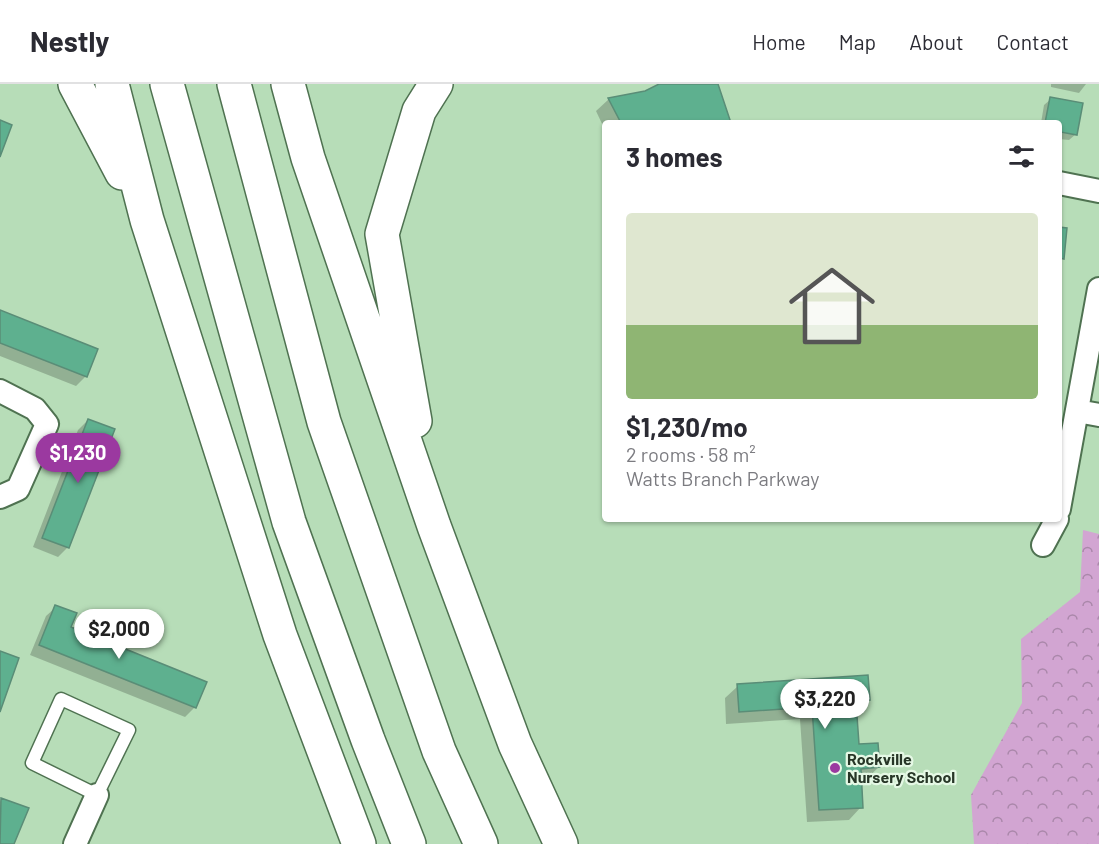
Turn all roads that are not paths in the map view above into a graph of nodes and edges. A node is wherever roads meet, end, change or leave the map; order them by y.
1 (75, 84) edge
2 (112, 84) edge
3 (167, 84) edge
4 (234, 84) edge
5 (288, 84) edge
6 (436, 84) edge
7 (1062, 184) edge
8 (1099, 191) edge
9 (147, 220) junction
10 (1099, 290) edge
11 (0, 391) edge
12 (1077, 411) junction
13 (1099, 415) edge
14 (1062, 493) edge
15 (0, 497) edge
16 (1055, 522) edge
17 (434, 526) junction
18 (1043, 545) dead end
19 (439, 751) junction
20 (97, 795) junction
21 (75, 844) edge
22 (359, 844) edge
23 (409, 844) edge
24 (481, 844) edge
25 (494, 844) edge
26 (561, 844) edge

1 - 9 highway
2 - 9 highway
3 - 23 highway
4 - 19 highway
5 - 17 highway
6 - 17 highway
7 - 8 street
9 - 22 highway
10 - 12 street
11 - 15 street
12 - 13 street
12 - 14 street
16 - 18 street
17 - 26 highway
19 - 24 highway
19 - 25 highway
20 - 20 lane
20 - 21 street

